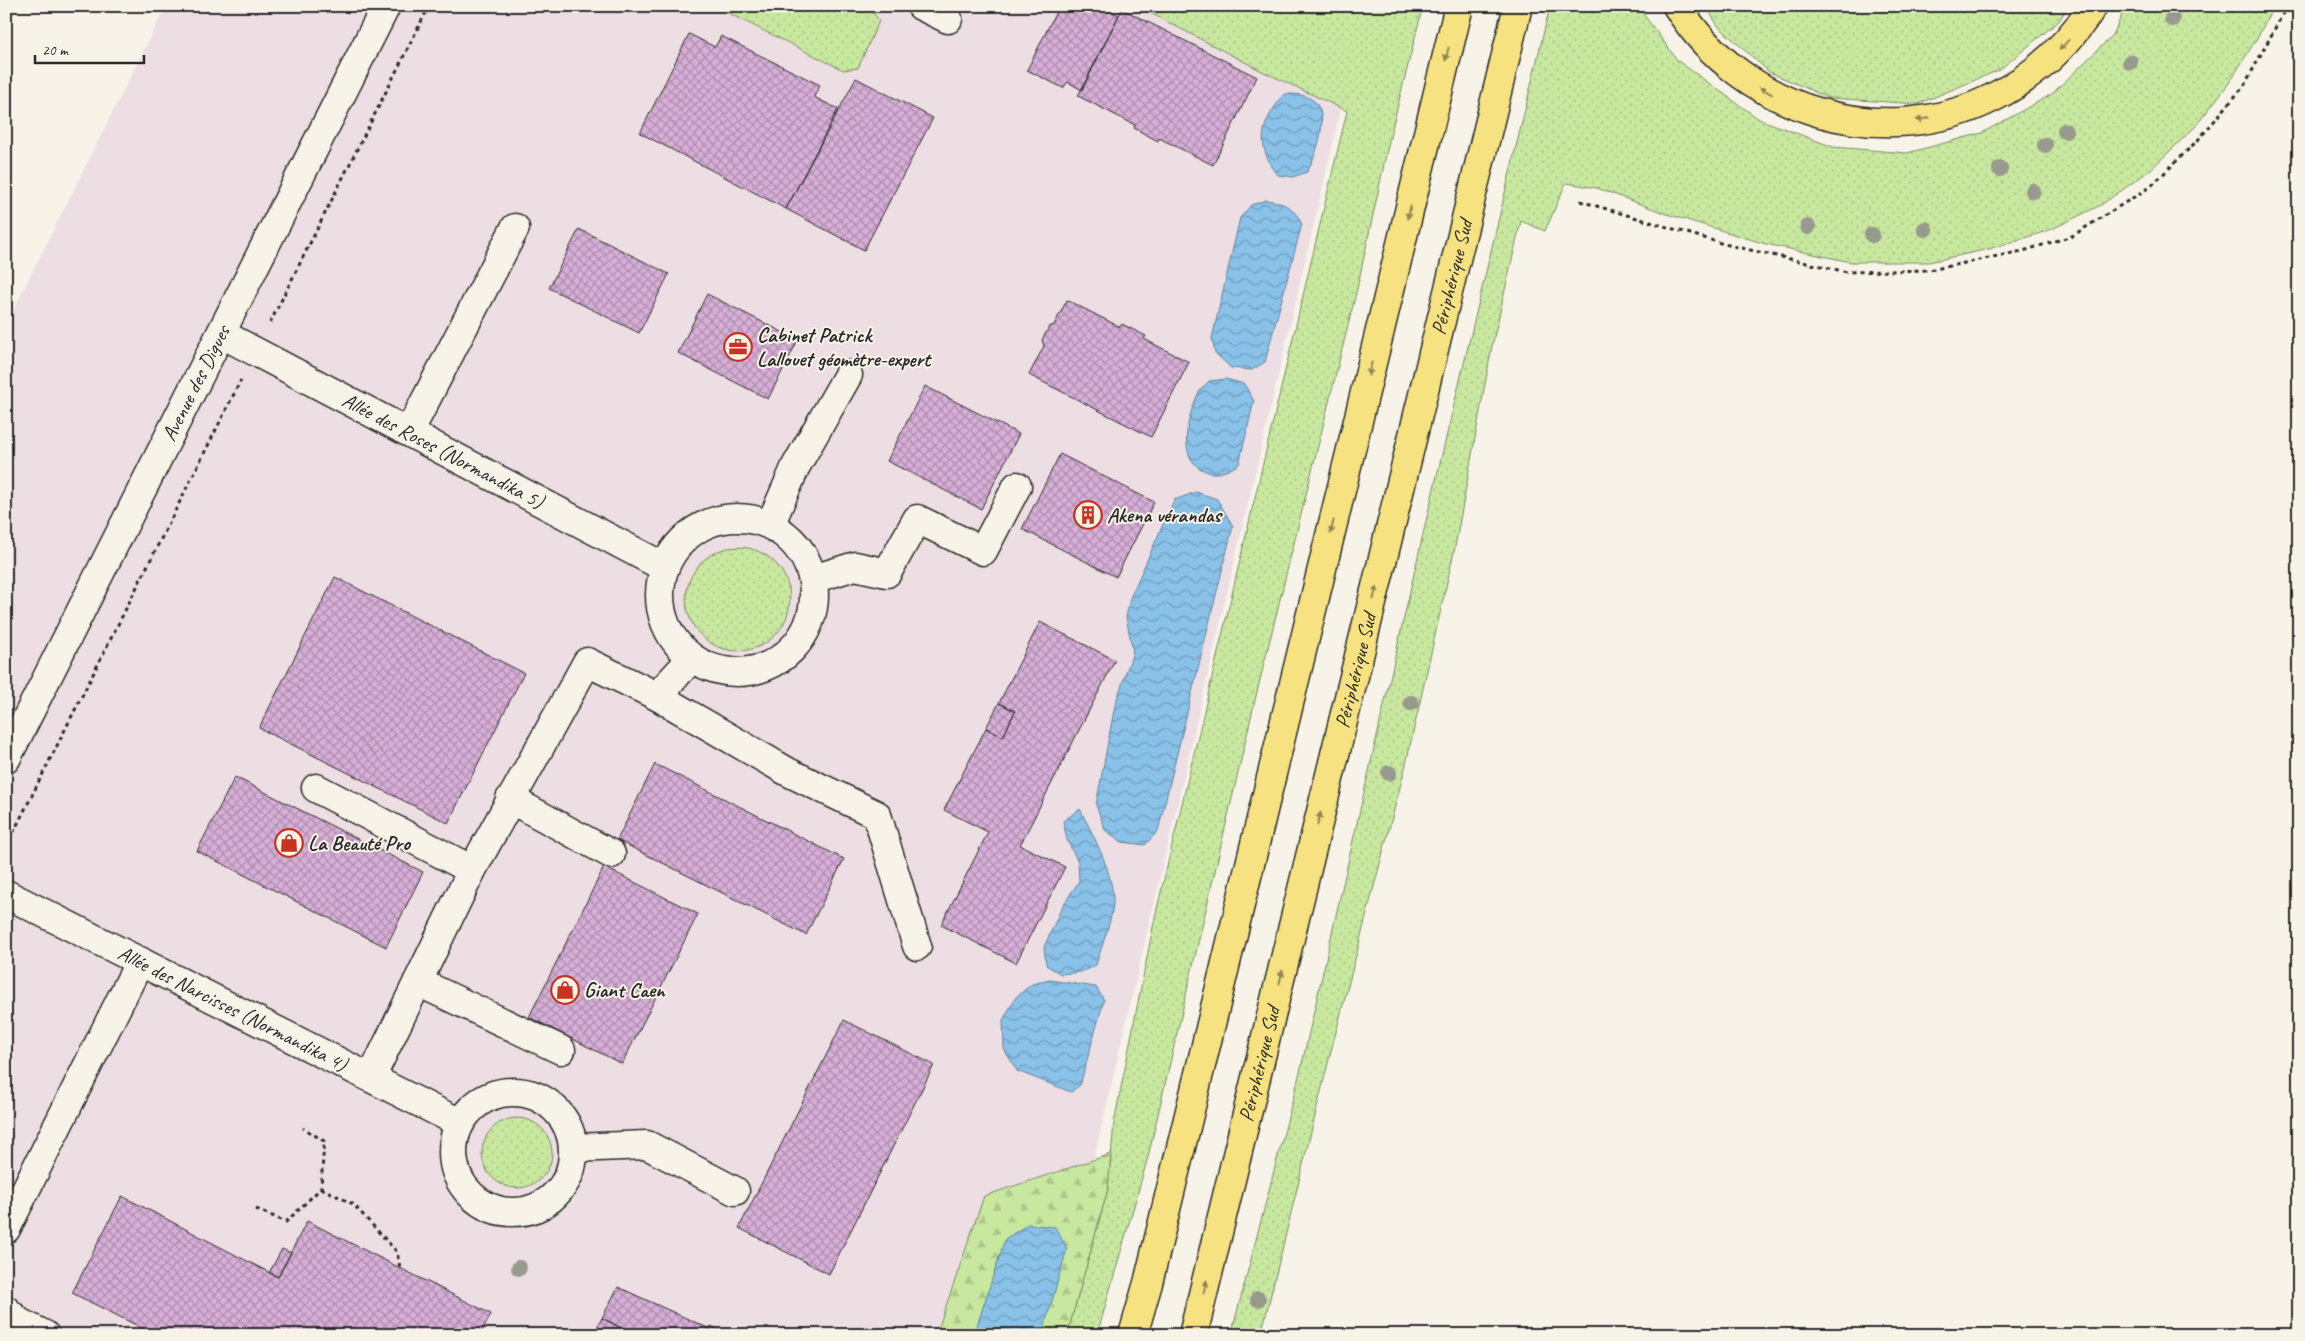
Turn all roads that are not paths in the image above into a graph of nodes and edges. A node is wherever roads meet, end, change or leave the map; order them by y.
1 (386, 6) edge
2 (922, 6) edge
3 (1459, 6) edge
4 (1518, 6) edge
5 (1677, 6) edge
6 (2093, 6) edge
7 (948, 19) dead end
8 (515, 228) dead end
9 (222, 334) junction
10 (848, 375) dead end
11 (409, 432) junction
12 (1017, 486) dead end
13 (770, 525) junction
14 (664, 567) junction
15 (813, 579) junction
16 (691, 659) junction
17 (656, 696) junction
18 (6, 759) edge
19 (316, 788) dead end
20 (510, 799) junction
21 (611, 854) dead end
22 (472, 870) junction
23 (6, 894) edge
24 (917, 946) dead end
25 (140, 962) junction
26 (418, 982) junction
27 (561, 1050) dead end
28 (371, 1078) junction
29 (460, 1123) junction
30 (574, 1148) junction
31 (735, 1191) dead end
32 (6, 1229) edge
33 (6, 1310) edge
34 (46, 1335) edge
35 (1133, 1335) edge
36 (1193, 1335) edge

1 - 9 street, Avenue des Digues
2 - 7 street
3 -> 35 highway
36 -> 4 highway, Périphérique Sud
6 -> 5 highway
8 - 11 street
9 - 11 street, Allée des Roses (Normandika 5)
9 - 18 street, Avenue des Digues
10 - 13 street
11 - 14 street, Allée des Roses (Normandika 5)
12 - 15 street
13 - 14 street
13 - 15 street
14 - 16 street
15 - 16 street
16 - 17 street
17 - 20 street
17 - 24 street
19 - 22 street
20 - 21 street
20 - 22 street
22 - 26 street
23 - 25 street, Allée des Narcisses (Normandika 4)
25 - 28 street, Allée des Narcisses (Normandika 4)
25 - 32 street
26 - 27 street
26 - 28 street
28 - 29 street, Allée des Narcisses (Normandika 4)
29 - 30 street
29 - 30 street
30 - 31 street
33 - 34 street

